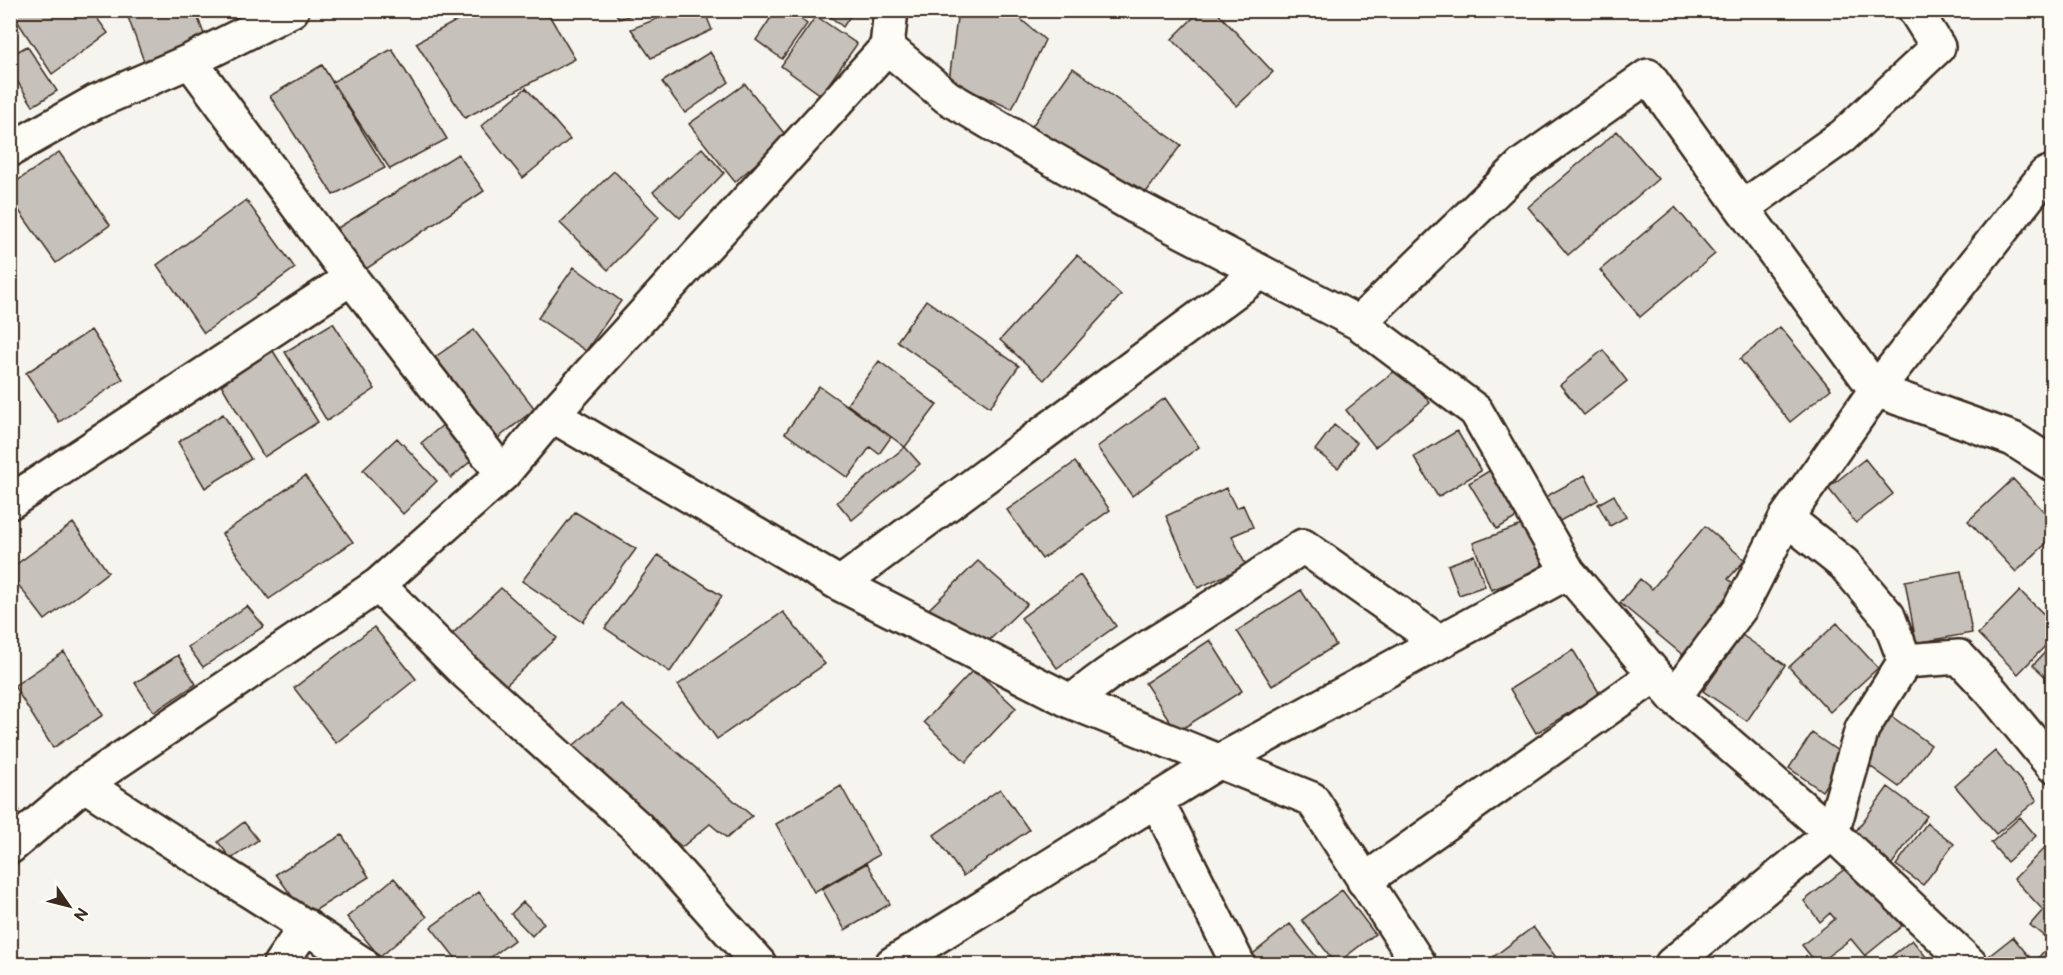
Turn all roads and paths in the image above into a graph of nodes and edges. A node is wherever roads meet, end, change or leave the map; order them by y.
1 (292, 10) edge
2 (891, 10) edge
3 (1915, 10) edge
4 (887, 46) junction
5 (190, 61) junction
6 (10, 150) edge
7 (2052, 172) edge
8 (1742, 208) junction
9 (1261, 272) junction
10 (351, 278) junction
11 (1359, 323) junction
12 (1876, 390) junction
13 (552, 415) junction
14 (2052, 464) edge
15 (502, 474) junction
16 (10, 502) edge
17 (1786, 518) junction
18 (1568, 572) junction
19 (840, 584) junction
20 (378, 585) junction
21 (1439, 642) junction
22 (1905, 661) junction
23 (1664, 686) junction
24 (1072, 702) junction
25 (1218, 762) junction
26 (2052, 765) edge
27 (84, 784) junction
28 (1157, 801) junction
29 (1832, 833) junction
30 (10, 847) edge
31 (1364, 880) junction
32 (306, 926) junction
33 (910, 960) edge
34 (280, 964) edge
35 (362, 964) edge
36 (759, 964) edge
37 (1238, 964) edge
38 (1419, 964) edge
39 (1672, 964) edge
40 (1970, 964) edge

1 - 5 street
2 - 4 street
3 - 8 street
4 - 9 street
4 - 13 street
5 - 6 street
5 - 10 street
7 - 12 street
8 - 11 street
8 - 12 street
9 - 11 street
9 - 19 street
10 - 15 street
10 - 16 street
11 - 18 street
12 - 14 street
12 - 17 street
13 - 15 street
13 - 19 street
15 - 20 street
17 - 22 street
17 - 23 street
18 - 21 street
18 - 23 street
19 - 24 street
20 - 27 street
20 - 36 street
21 - 24 street
21 - 25 street
22 - 26 street
22 - 29 street
23 - 29 street
23 - 31 street
24 - 25 street
25 - 28 street
25 - 31 street
27 - 30 street
27 - 32 street
28 - 33 street
28 - 37 street
29 - 39 street
29 - 40 street
31 - 38 street
32 - 34 street
32 - 35 street

